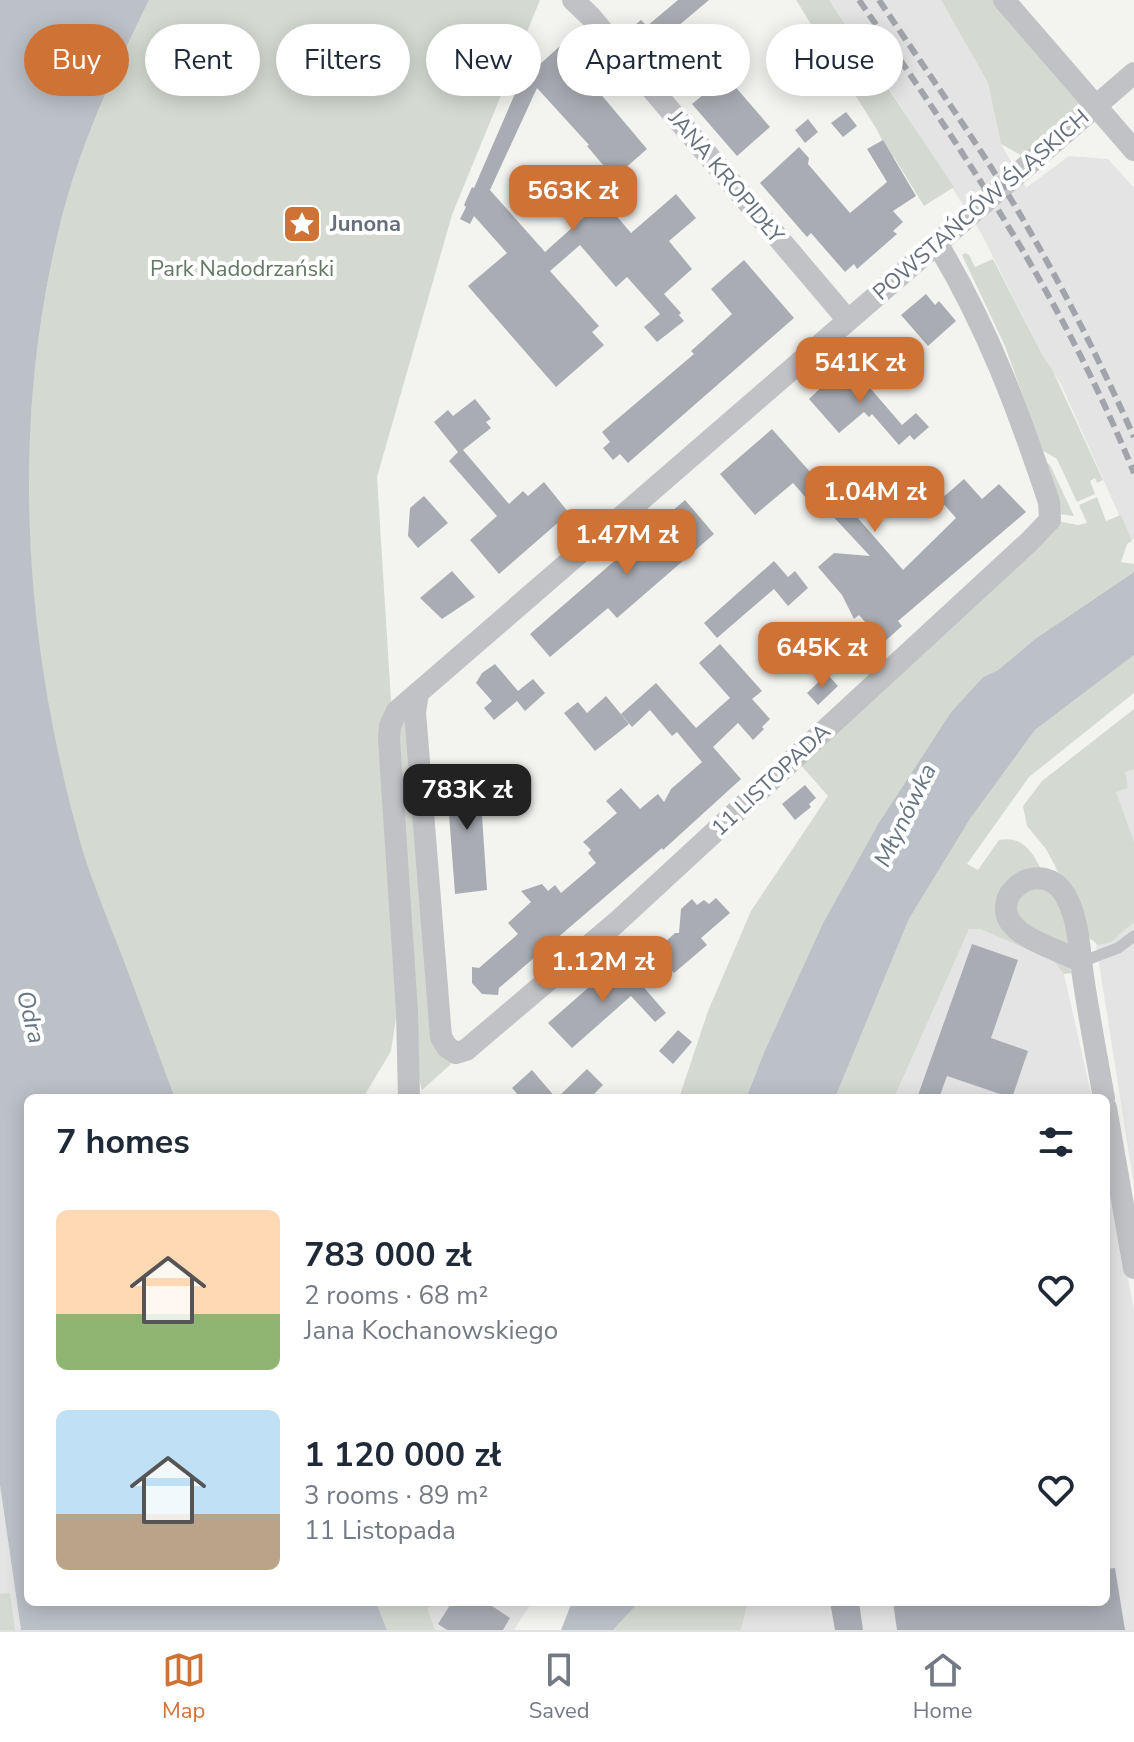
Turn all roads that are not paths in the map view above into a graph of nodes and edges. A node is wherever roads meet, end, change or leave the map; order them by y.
1 (573, 0) edge
2 (1004, 0) edge
3 (1134, 73) edge
4 (1096, 106) junction
5 (1134, 150) edge
6 (938, 245) junction
7 (847, 319) junction
8 (418, 693) junction
9 (1134, 936) edge
10 (1081, 962) joint
11 (409, 1094) edge
12 (1103, 1094) edge
13 (1110, 1131) edge
14 (1134, 1268) edge

1 - 7 street, JANA KROPIDŁY
2 - 4 street
3 - 4 street, POWSTAŃCÓW ŚLĄSKICH
4 - 5 street
4 - 6 street, POWSTAŃCÓW ŚLĄSKICH
6 - 7 street, POWSTAŃCÓW ŚLĄSKICH
6 - 8 street, 11 LISTOPADA
7 - 8 street, POWSTAŃCÓW ŚLĄSKICH
8 - 11 street, POWSTAŃCÓW ŚLĄSKICH
9 - 10 lane
10 - 12 street
13 - 14 street

